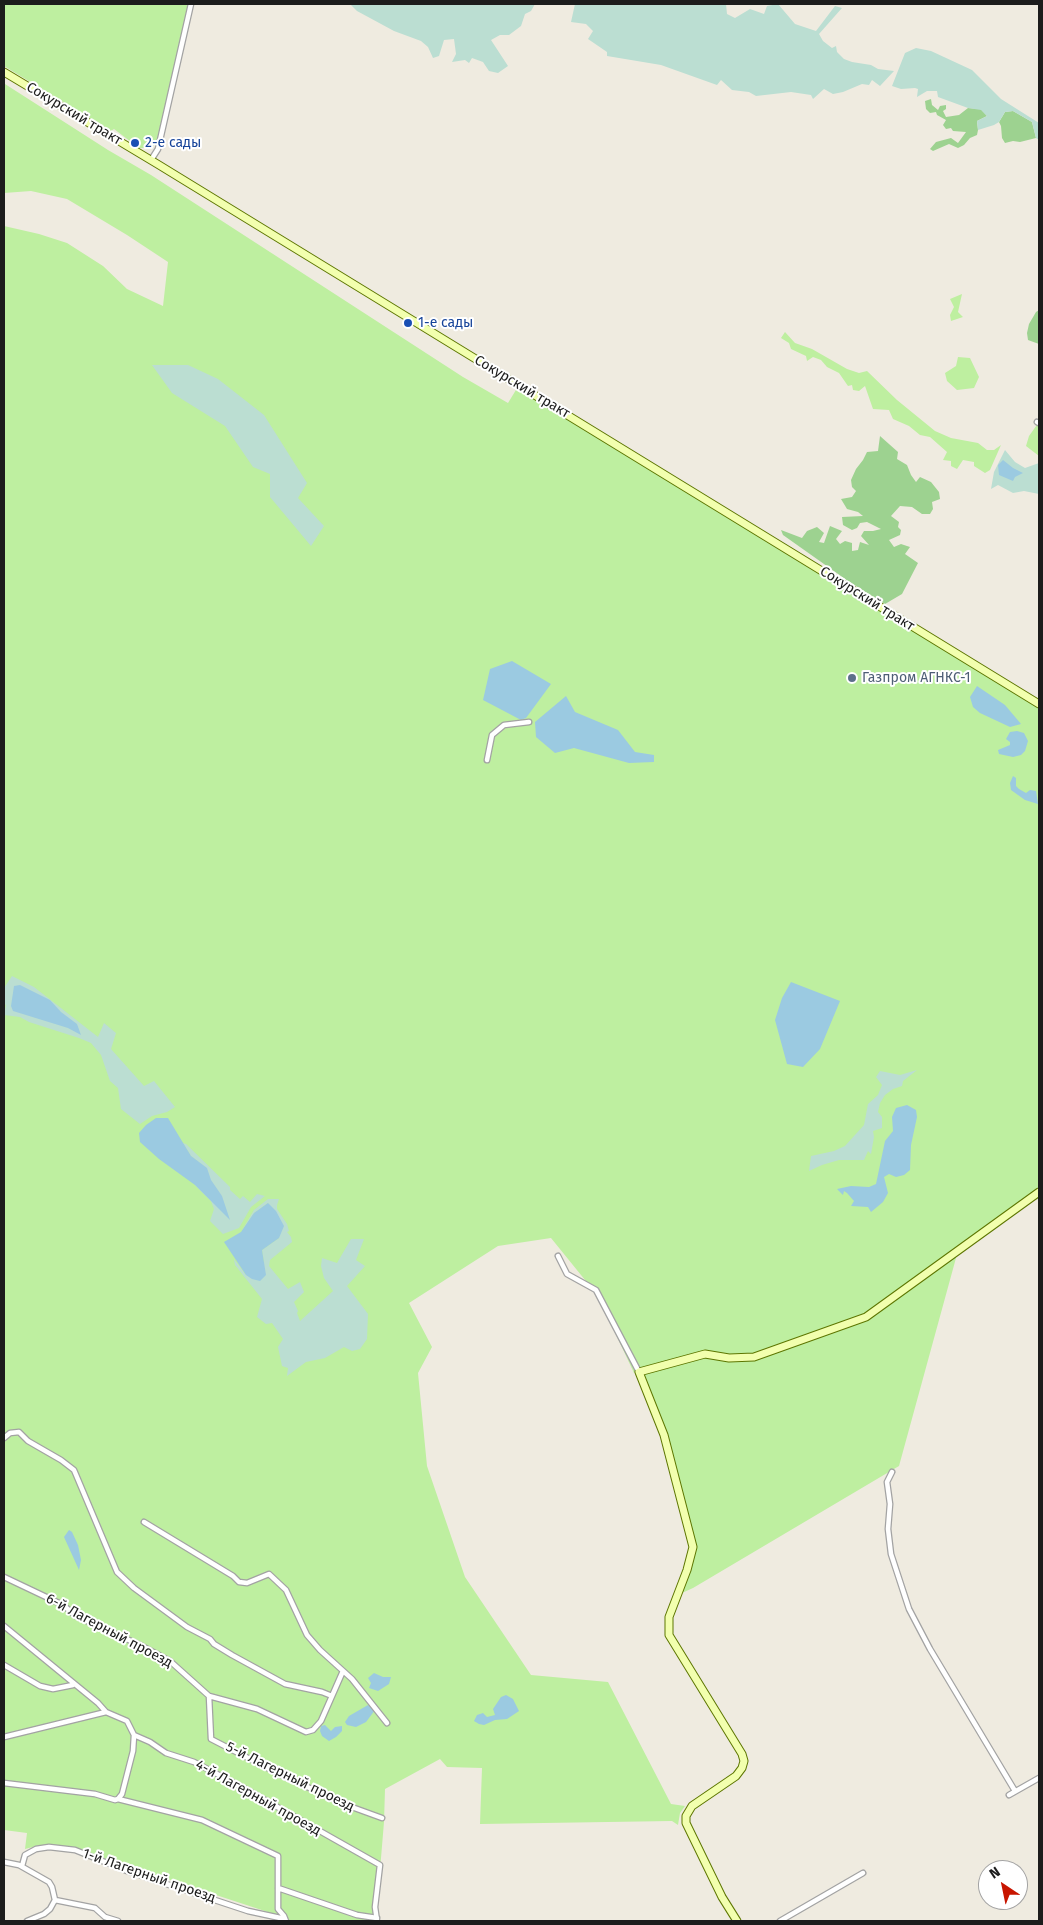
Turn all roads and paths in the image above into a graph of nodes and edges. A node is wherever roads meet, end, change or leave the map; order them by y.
1 (191, 4) edge
2 (4, 72) edge
3 (151, 160) junction
4 (1039, 704) edge
5 (529, 722) dead end
6 (487, 760) dead end
7 (1039, 1192) edge
8 (558, 1256) dead end
9 (639, 1372) junction
10 (4, 1438) edge
11 (892, 1472) dead end
12 (144, 1522) dead end
13 (4, 1578) edge
14 (4, 1626) edge
15 (4, 1665) edge
16 (343, 1671) junction
17 (73, 1685) junction
18 (208, 1696) junction
19 (332, 1696) junction
20 (106, 1712) junction
21 (387, 1724) dead end
22 (134, 1735) junction
23 (4, 1737) edge
24 (1039, 1778) edge
25 (4, 1784) edge
26 (1016, 1791) junction
27 (1009, 1795) dead end
28 (116, 1800) junction
29 (382, 1818) dead end
30 (4, 1862) edge
31 (22, 1866) junction
32 (863, 1873) dead end
33 (278, 1888) junction
34 (55, 1900) junction
35 (104, 1919) edge
36 (377, 1919) edge
37 (285, 1920) edge
38 (27, 1921) edge
39 (118, 1921) edge
40 (737, 1921) edge
41 (780, 1921) edge

1 - 3 street
2 - 3 street, Сокурский тракт
3 - 4 street, Сокурский тракт
5 - 6 street
7 - 9 street
8 - 9 street
9 - 40 street
10 - 19 street
11 - 26 street
12 - 16 street
13 - 18 street, 6-й Лагерный проезд
14 - 17 street
15 - 17 street
16 - 19 street, 6-й Лагерный проезд
16 - 21 street
17 - 20 street
18 - 19 street, 6-й Лагерный проезд
18 - 29 street, 5-й Лагерный проезд
20 - 22 street
20 - 23 street
22 - 28 street
22 - 36 street, 4-й Лагерный проезд
24 - 26 street
25 - 28 street
26 - 27 street
28 - 33 street
30 - 31 street
31 - 34 street
31 - 37 street, 1-й Лагерный проезд
32 - 41 street
33 - 36 street
33 - 37 street
34 - 35 street
34 - 38 street
35 - 39 street

